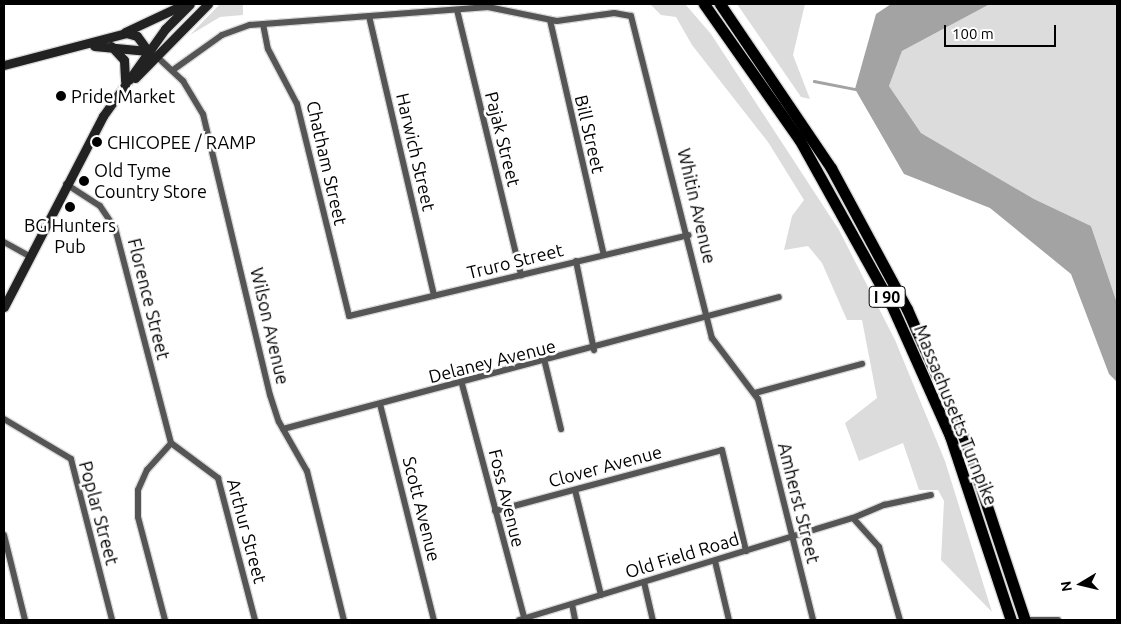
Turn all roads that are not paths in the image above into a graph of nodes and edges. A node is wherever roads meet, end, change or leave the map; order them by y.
1 (186, 4) edge
2 (190, 4) edge
3 (208, 4) edge
4 (704, 4) edge
5 (720, 4) edge
6 (457, 10) junction
7 (368, 16) junction
8 (550, 20) junction
9 (263, 24) junction
10 (122, 34) junction
11 (86, 46) junction
12 (111, 46) junction
13 (153, 54) junction
14 (4, 65) edge
15 (173, 70) junction
16 (117, 96) junction
17 (66, 184) junction
18 (688, 235) junction
19 (4, 242) edge
20 (604, 254) junction
21 (29, 256) junction
22 (576, 261) junction
23 (521, 275) junction
24 (434, 296) junction
25 (779, 298) dead end
26 (4, 307) edge
27 (349, 316) joint
28 (707, 319) junction
29 (594, 350) junction
30 (545, 363) junction
31 (862, 364) dead end
32 (462, 384) junction
33 (755, 393) junction
34 (380, 404) junction
35 (4, 419) edge
36 (561, 428) dead end
37 (283, 429) junction
38 (171, 443) junction
39 (575, 490) junction
40 (931, 495) dead end
41 (496, 511) junction
42 (853, 518) junction
43 (4, 535) edge
44 (792, 537) junction
45 (746, 551) junction
46 (715, 561) junction
47 (644, 582) junction
48 (601, 595) junction
49 (572, 604) junction
50 (1026, 618) edge
51 (523, 619) edge
52 (1056, 619) edge
53 (25, 620) edge
54 (112, 620) edge
55 (165, 620) edge
56 (255, 620) edge
57 (344, 620) edge
58 (434, 620) edge
59 (575, 620) edge
60 (653, 620) edge
61 (730, 620) edge
62 (813, 620) edge
63 (900, 620) edge
64 (1011, 620) edge

1 - 10 main road
2 - 13 main road
3 - 13 main road
4 - 64 highway, Massachusetts Turnpike / I 90
5 - 50 highway, Massachusetts Turnpike / I 90
6 - 7 street
6 - 8 street
6 - 23 street, Pajak Street
7 - 9 street
7 - 24 street, Harwich Street
8 - 18 street, Whitin Avenue
8 - 20 street, Bill Street
9 - 15 street
9 - 27 street, Chatham Street
10 - 11 main road
10 - 13 main road
11 - 12 main road
11 - 14 main road
12 - 13 main road
12 - 16 main road
13 - 15 street, Wilson Avenue
13 - 16 main road
15 - 37 street, Wilson Avenue
16 - 17 main road
17 - 21 main road
17 - 38 street, Florence Street
18 - 20 street, Truro Street
18 - 28 street, Whitin Avenue
19 - 21 street
20 - 22 street, Truro Street
21 - 26 main road
22 - 23 street, Truro Street
22 - 29 street
23 - 24 street, Truro Street
24 - 27 street, Truro Street
25 - 28 street, Delaney Avenue
28 - 29 street, Delaney Avenue
28 - 33 street, Whitin Avenue
29 - 30 street, Delaney Avenue
30 - 32 street, Delaney Avenue
30 - 36 street
31 - 33 street
32 - 34 street, Delaney Avenue
32 - 41 street, Foss Avenue
33 - 44 street, Amherst Street
34 - 37 street, Delaney Avenue
34 - 58 street, Scott Avenue
35 - 54 street, Poplar Street
37 - 57 street, Wilson Avenue
38 - 55 street
38 - 56 street, Arthur Street
39 - 41 street, Clover Avenue
39 - 45 street, Clover Avenue
39 - 48 street
40 - 42 street, Old Field Road
41 - 51 street, Foss Avenue
42 - 44 street, Old Field Road
42 - 63 street
43 - 53 street
44 - 45 street, Old Field Road
44 - 62 street, Amherst Street
45 - 46 street, Old Field Road
46 - 47 street, Old Field Road
46 - 61 street
47 - 48 street, Old Field Road
47 - 60 street
48 - 49 street, Old Field Road
49 - 51 street, Old Field Road
49 - 59 street
50 - 52 street

